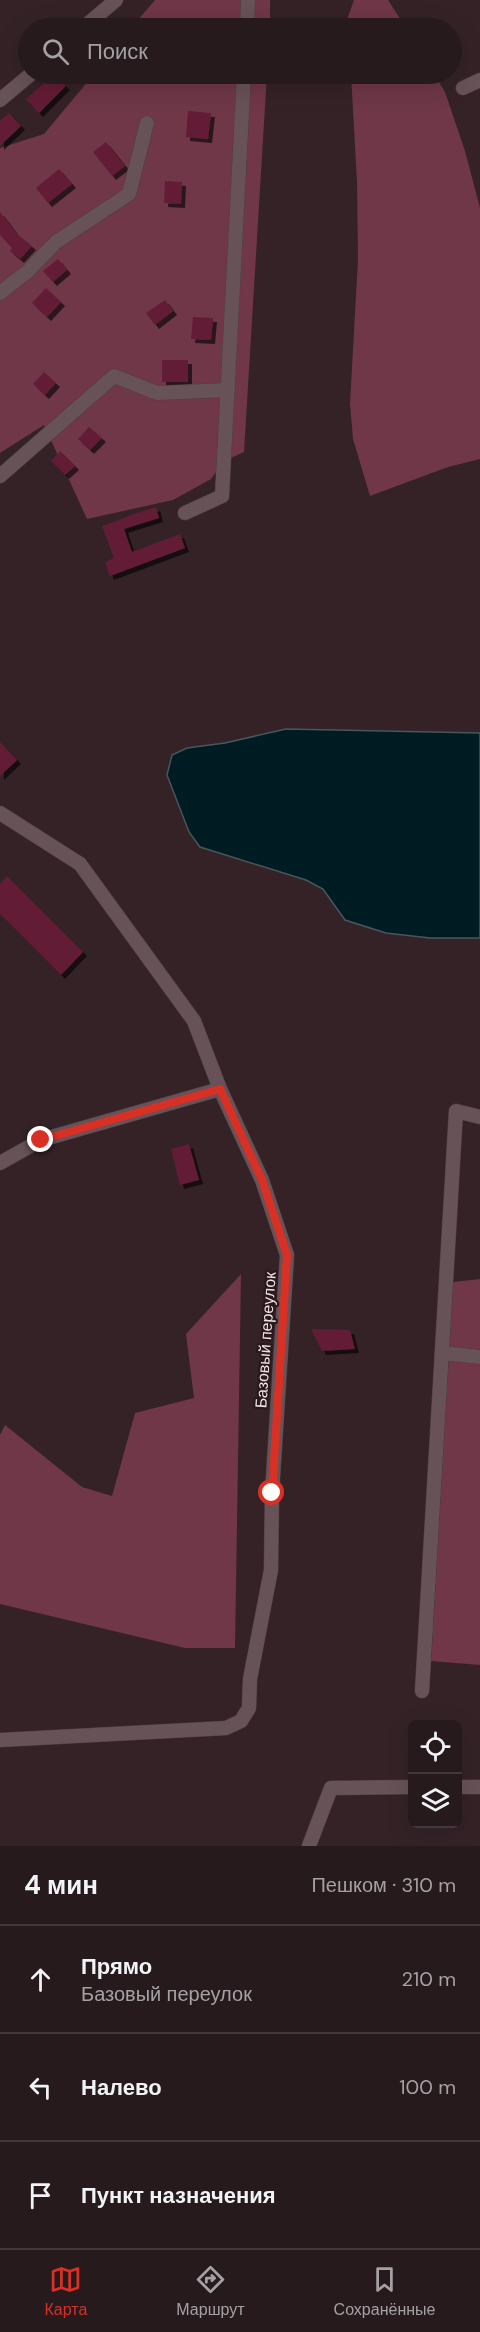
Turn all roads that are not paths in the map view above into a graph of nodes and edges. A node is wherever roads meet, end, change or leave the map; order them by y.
1 (116, 0) edge
2 (248, 0) edge
3 (95, 18) edge
4 (247, 18) edge
5 (480, 80) edge
6 (19, 84) edge
7 (243, 84) edge
8 (463, 88) dead end
9 (0, 100) edge
10 (147, 123) dead end
11 (0, 293) edge
12 (228, 390) junction
13 (0, 476) edge
14 (185, 513) dead end
15 (0, 813) edge
16 (220, 1089) junction
17 (480, 1117) edge
18 (0, 1163) edge
19 (442, 1353) junction
20 (480, 1357) edge
21 (422, 1691) dead end
22 (0, 1740) edge
23 (462, 1786) edge
24 (408, 1787) edge
25 (480, 1787) edge
26 (309, 1846) edge

1 - 3 street
2 - 4 street
5 - 8 street
6 - 9 street
7 - 12 street
10 - 11 street
12 - 13 street
12 - 14 street
15 - 16 street, Базовый переулок
16 - 18 street
16 - 22 street, Базовый переулок
17 - 19 street
19 - 20 street
19 - 21 street
23 - 25 street
24 - 26 street

